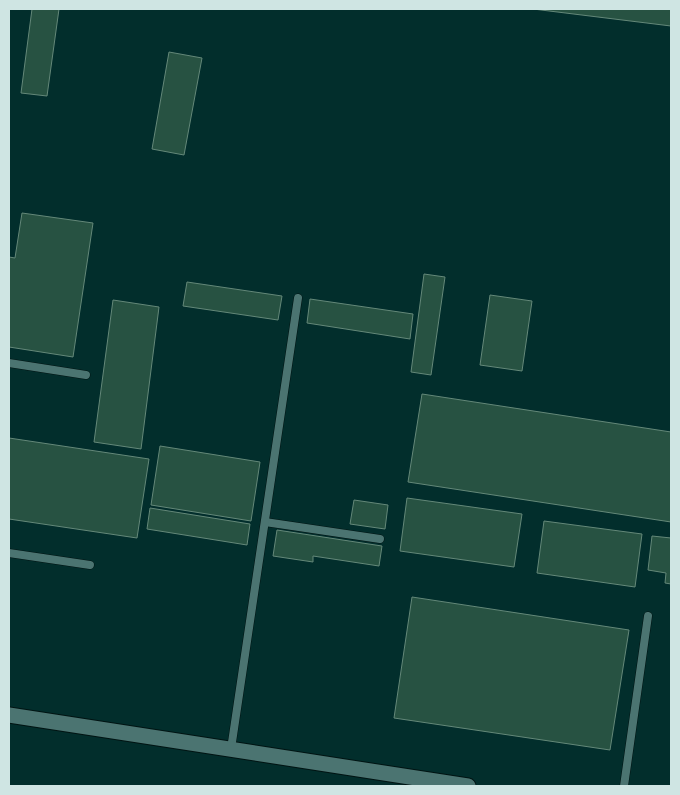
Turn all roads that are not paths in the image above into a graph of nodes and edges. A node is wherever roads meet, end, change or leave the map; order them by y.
1 (298, 298) dead end
2 (9, 362) edge
3 (86, 376) dead end
4 (265, 522) junction
5 (380, 540) dead end
6 (9, 553) edge
7 (90, 565) dead end
8 (648, 616) dead end
9 (9, 715) edge
10 (231, 749) junction
11 (468, 786) edge
12 (624, 786) edge

1 - 4 lane
2 - 3 lane
4 - 5 lane
4 - 10 lane
6 - 7 lane
8 - 12 lane
9 - 10 street
10 - 11 street

